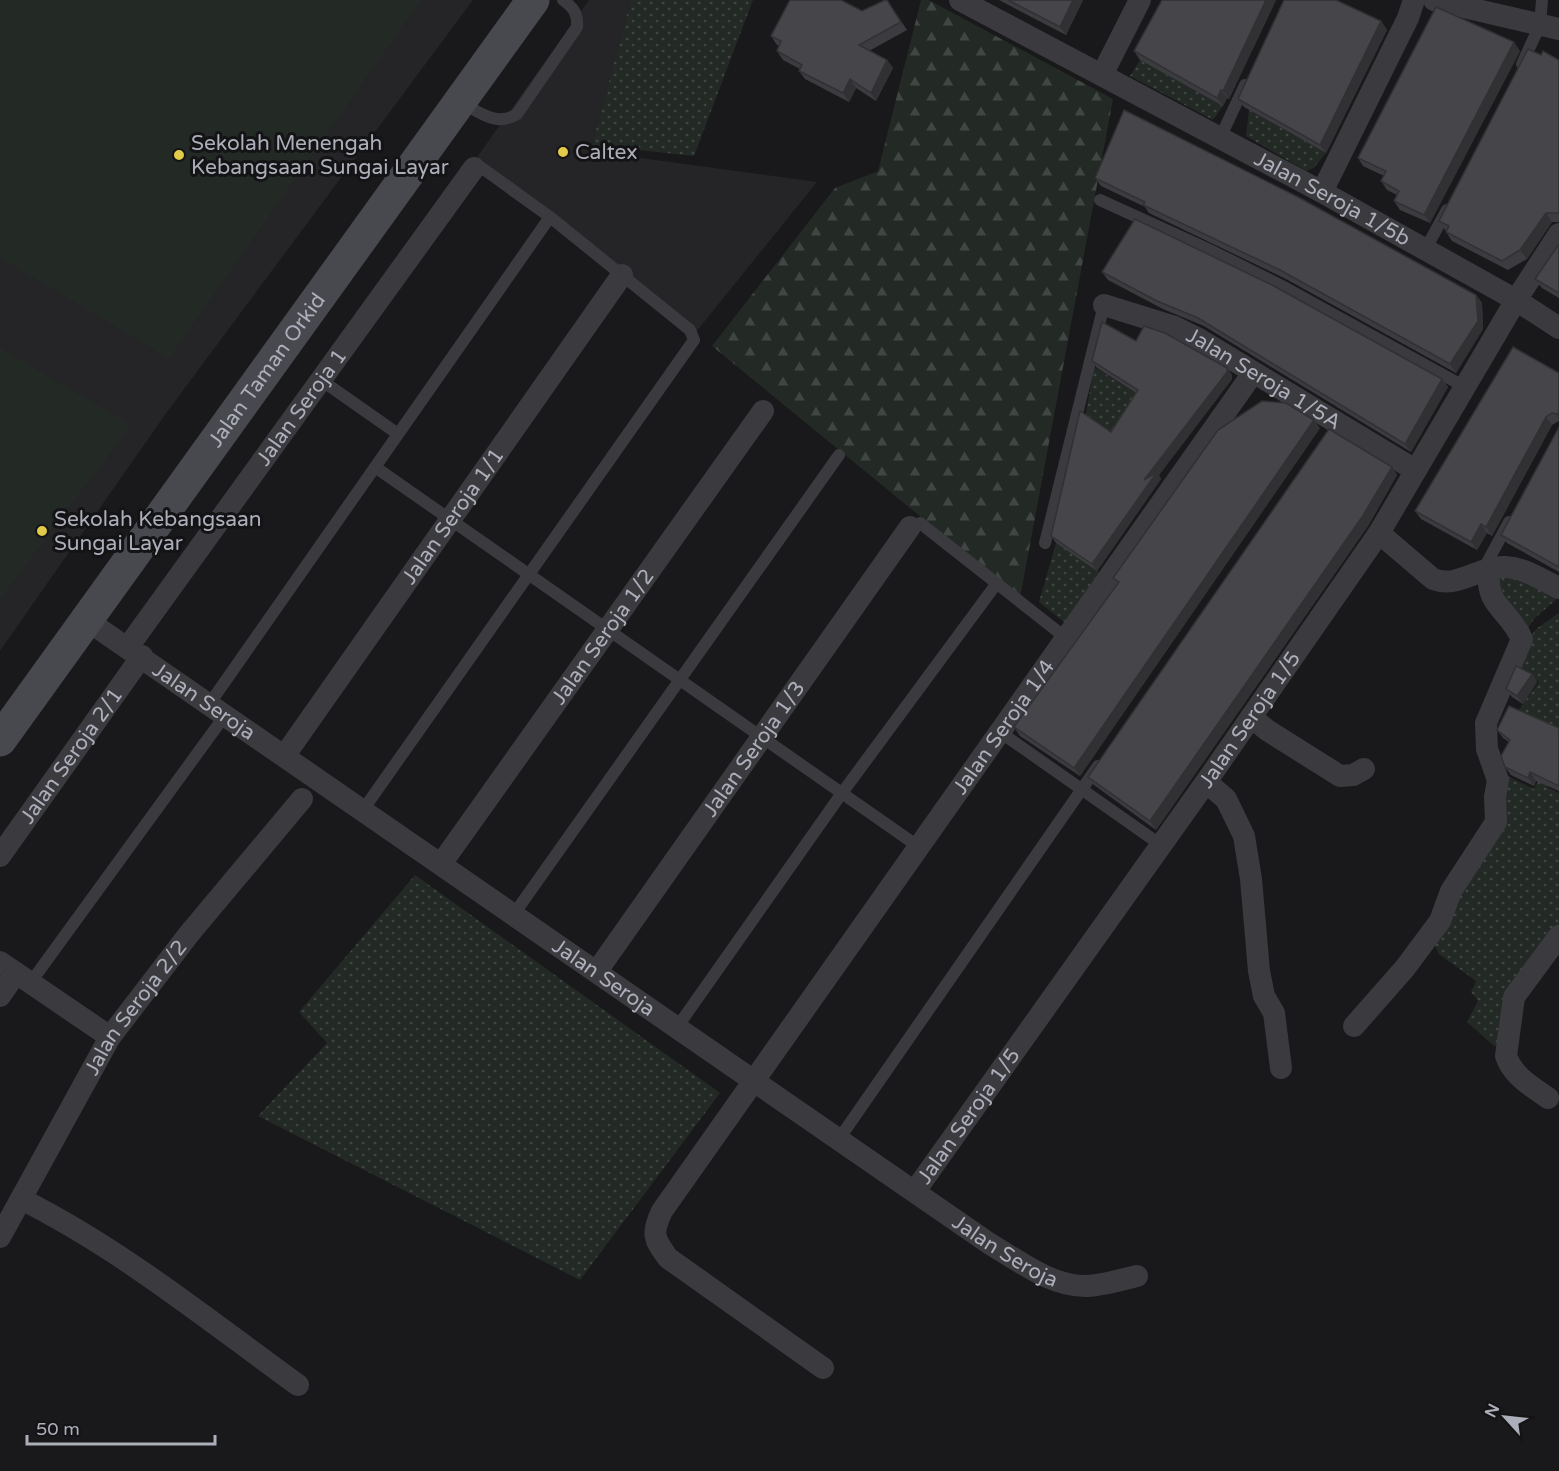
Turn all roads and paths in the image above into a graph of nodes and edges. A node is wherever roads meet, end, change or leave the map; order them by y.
1 (533, 0) edge
2 (563, 0) edge
3 (960, 0) edge
4 (1140, 0) edge
5 (1414, 0) edge
6 (1434, 0) edge
7 (1542, 0) edge
8 (1549, 27) edge
9 (1250, 74) edge
10 (1102, 75) junction
11 (1516, 79) edge
12 (460, 102) junction
13 (1220, 138) junction
14 (474, 168) joint
15 (1322, 192) junction
16 (1100, 200) dead end
17 (1452, 200) edge
18 (550, 217) junction
19 (1559, 234) edge
20 (1425, 250) junction
21 (622, 275) junction
22 (1516, 300) junction
23 (1104, 305) joint
24 (1559, 328) edge
25 (1253, 373) junction
26 (321, 380) junction
27 (1464, 387) junction
28 (763, 411) dead end
29 (398, 434) junction
30 (839, 455) dead end
31 (375, 467) junction
32 (1415, 470) junction
33 (1515, 510) edge
34 (450, 520) junction
35 (910, 527) joint
36 (1379, 533) junction
37 (1045, 543) dead end
38 (1485, 570) junction
39 (529, 574) junction
40 (997, 583) junction
41 (1559, 588) edge
42 (88, 621) junction
43 (608, 629) junction
44 (1066, 638) junction
45 (135, 652) junction
46 (680, 680) junction
47 (218, 708) junction
48 (1251, 717) junction
49 (1000, 732) junction
50 (761, 737) junction
51 (0, 740) edge
52 (1108, 751) edge
53 (285, 755) junction
54 (1364, 769) dead end
55 (1206, 782) junction
56 (1082, 789) junction
57 (842, 793) junction
58 (302, 799) dead end
59 (363, 810) junction
60 (1161, 845) junction
61 (919, 847) junction
62 (0, 856) edge
63 (441, 864) junction
64 (514, 914) junction
65 (1559, 936) edge
66 (597, 971) junction
67 (16, 972) edge
68 (0, 996) edge
69 (678, 1026) junction
70 (1354, 1026) dead end
71 (110, 1037) junction
72 (1281, 1068) dead end
73 (754, 1081) junction
74 (1548, 1098) dead end
75 (839, 1139) junction
76 (915, 1191) junction
77 (21, 1199) junction
78 (0, 1237) edge
79 (1137, 1276) dead end
80 (823, 1368) dead end
81 (298, 1385) dead end

1 - 12 main road, Jalan Taman Orkid
2 - 12 lane
3 - 10 street, Jalan Seroja 1/5b
4 - 10 street
5 - 15 street
6 - 8 street
7 - 8 lane
8 - 11 lane
9 - 13 lane
10 - 13 street, Jalan Seroja 1/5b
12 - 42 main road, Jalan Taman Orkid
13 - 15 street, Jalan Seroja 1/5b
14 - 18 lane
14 - 26 street, Jalan Seroja 1
15 - 20 street, Jalan Seroja 1/5b
16 - 27 lane
17 - 20 lane
18 - 21 lane
18 - 29 lane
19 - 22 street, Jalan Seroja 1/5
20 - 22 street, Jalan Seroja 1/5b
21 - 34 street, Jalan Seroja 1/1
21 - 39 lane
22 - 24 street, Jalan Seroja 1/5b
22 - 27 street, Jalan Seroja 1/5
23 - 25 street, Jalan Seroja 1/5A
23 - 37 lane
25 - 32 street, Jalan Seroja 1/5A
25 - 44 street, Jalan Seroja 1/4
26 - 29 lane
26 - 45 street, Jalan Seroja 1
27 - 32 street, Jalan Seroja 1/5
28 - 43 street, Jalan Seroja 1/2
29 - 31 lane
30 - 46 lane
31 - 34 lane
31 - 47 lane
32 - 36 street, Jalan Seroja 1/5
33 - 38 lane
34 - 39 lane
34 - 53 street, Jalan Seroja 1/1
35 - 40 lane
35 - 50 street, Jalan Seroja 1/3
36 - 38 street
36 - 48 street, Jalan Seroja 1/5
38 - 41 street
38 - 70 street
39 - 43 lane
39 - 59 lane
40 - 44 lane
40 - 57 lane
42 - 45 street, Jalan Seroja
42 - 51 main road, Jalan Taman Orkid
43 - 46 lane
43 - 63 street, Jalan Seroja 1/2
44 - 49 street, Jalan Seroja 1/4
45 - 47 street, Jalan Seroja
45 - 62 street, Jalan Seroja 2/1
46 - 50 lane
46 - 64 lane
47 - 53 street, Jalan Seroja
47 - 67 lane
48 - 54 street
48 - 55 street, Jalan Seroja 1/5
49 - 56 lane
49 - 61 street, Jalan Seroja 1/4
50 - 57 lane
50 - 66 street, Jalan Seroja 1/3
52 - 56 lane
53 - 59 street, Jalan Seroja
55 - 60 street, Jalan Seroja 1/5
55 - 72 street
56 - 60 lane
56 - 75 lane
57 - 61 lane
57 - 69 lane
58 - 71 street, Jalan Seroja 2/2
59 - 63 street, Jalan Seroja
60 - 76 street, Jalan Seroja 1/5
61 - 73 street, Jalan Seroja 1/4
63 - 64 street, Jalan Seroja
64 - 66 street, Jalan Seroja
65 - 74 street
66 - 69 street, Jalan Seroja
67 - 68 street
67 - 71 street
69 - 73 street, Jalan Seroja
71 - 77 street, Jalan Seroja 2/2
73 - 75 street, Jalan Seroja
73 - 80 street, Jalan Seroja 1/4
75 - 76 street, Jalan Seroja
76 - 79 street, Jalan Seroja
77 - 78 street, Jalan Seroja 2/2
77 - 81 street

